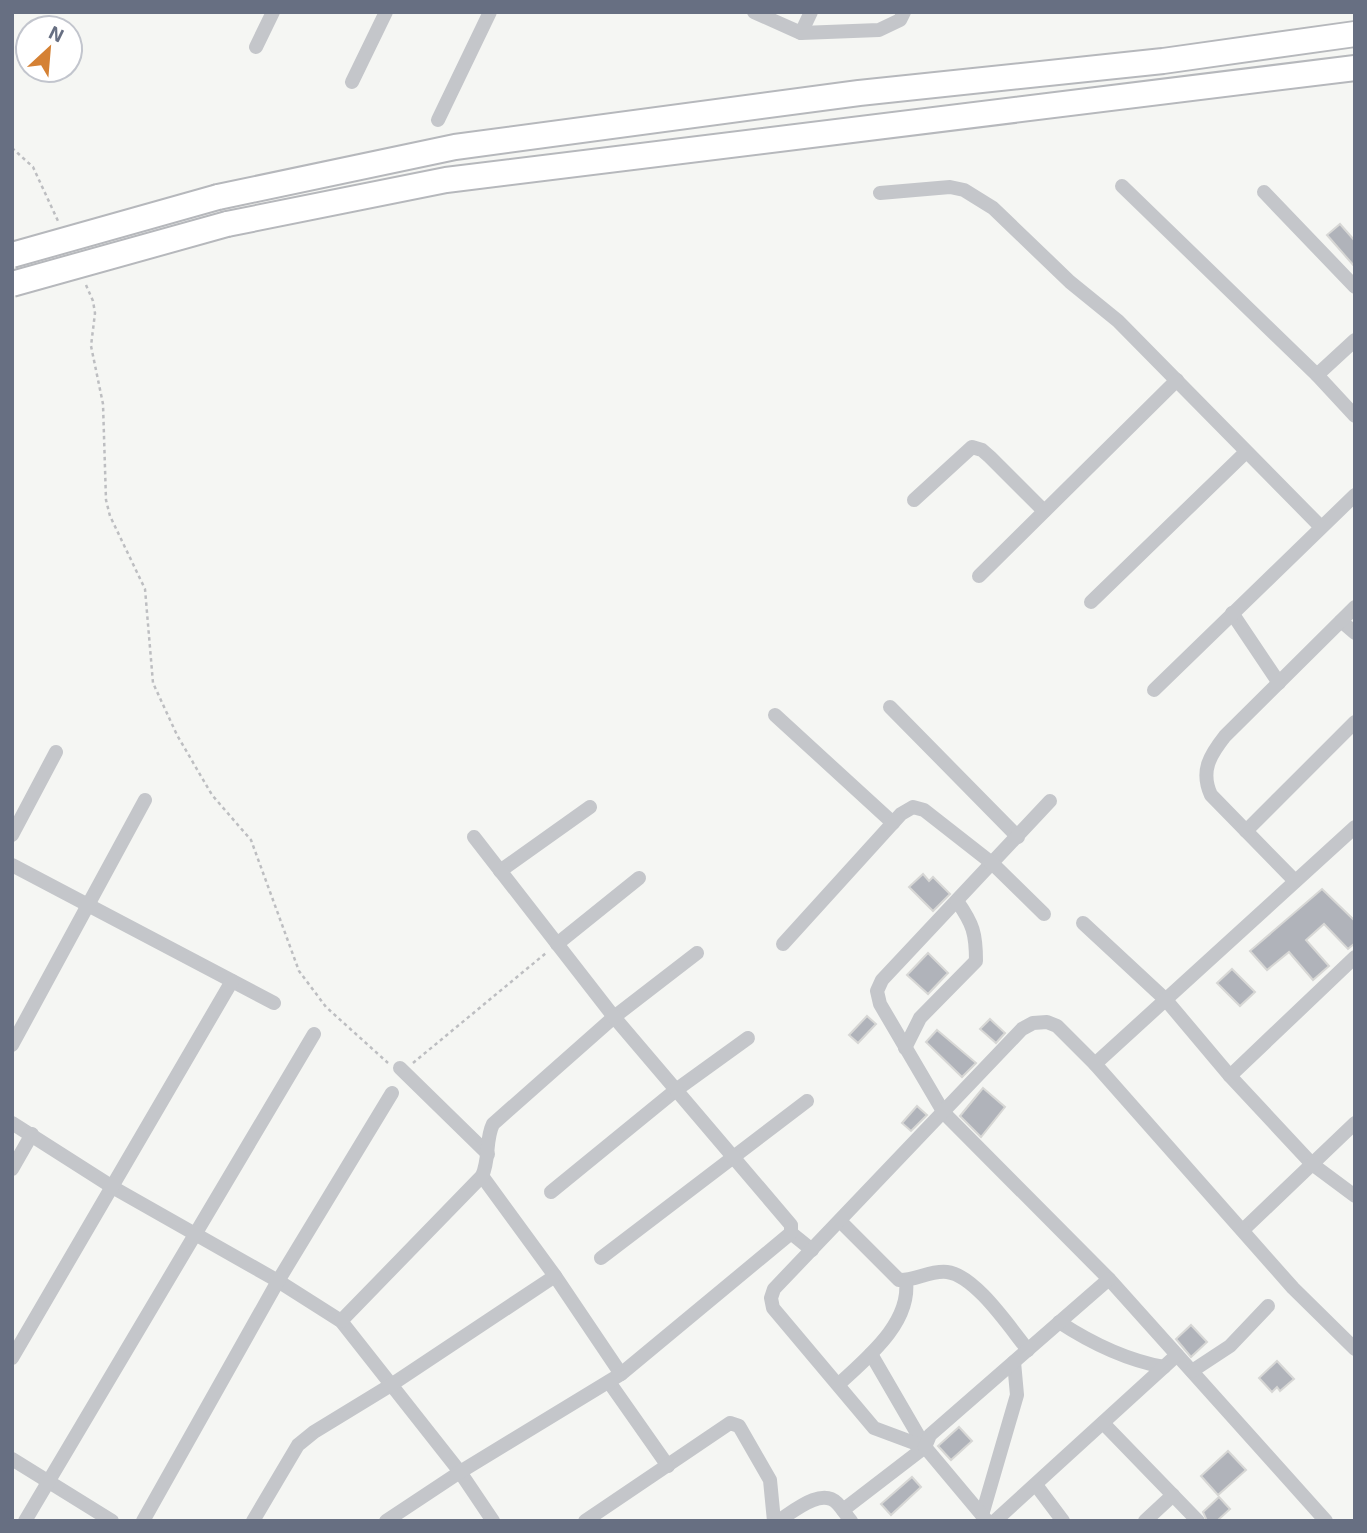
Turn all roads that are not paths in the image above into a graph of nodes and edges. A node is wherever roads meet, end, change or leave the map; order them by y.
1 (273, 12) edge
2 (386, 12) edge
3 (490, 12) edge
4 (754, 12) edge
5 (811, 12) edge
6 (904, 12) edge
7 (801, 33) junction
8 (1355, 34) edge
9 (256, 47) dead end
10 (1355, 68) edge
11 (352, 82) dead end
12 (438, 120) dead end
13 (1122, 186) dead end
14 (1264, 192) dead end
15 (880, 193) dead end
16 (12, 255) edge
17 (12, 284) edge
18 (1355, 287) edge
19 (1355, 340) edge
20 (1317, 375) junction
21 (1177, 380) junction
22 (1355, 416) edge
23 (1246, 452) junction
24 (1355, 495) edge
25 (915, 500) dead end
26 (1044, 511) junction
27 (1320, 526) junction
28 (979, 576) dead end
29 (1091, 602) dead end
30 (1355, 607) edge
31 (1232, 613) junction
32 (1341, 621) junction
33 (1355, 633) edge
34 (1279, 683) junction
35 (1154, 690) dead end
36 (890, 707) dead end
37 (775, 715) dead end
38 (1355, 722) edge
39 (56, 752) dead end
40 (145, 800) dead end
41 (1050, 801) dead end
42 (590, 807) dead end
43 (893, 823) junction
44 (1354, 828) edge
45 (1246, 831) junction
46 (12, 835) edge
47 (474, 837) dead end
48 (1018, 837) junction
49 (993, 864) junction
50 (12, 866) edge
51 (500, 871) junction
52 (639, 878) dead end
53 (1295, 881) junction
54 (957, 901) junction
55 (89, 906) junction
56 (1044, 914) dead end
57 (1083, 923) dead end
58 (556, 944) junction
59 (783, 944) dead end
60 (697, 953) dead end
61 (1352, 965) edge
62 (232, 981) junction
63 (1166, 999) junction
64 (274, 1003) dead end
65 (614, 1017) junction
66 (314, 1034) dead end
67 (748, 1038) dead end
68 (12, 1045) edge
69 (905, 1048) junction
70 (1095, 1064) junction
71 (400, 1068) road end
72 (1230, 1076) junction
73 (676, 1090) junction
74 (392, 1093) dead end
75 (807, 1101) dead end
76 (944, 1113) junction
77 (12, 1123) edge
78 (1355, 1123) edge
79 (32, 1134) junction
80 (488, 1154) junction
81 (733, 1157) junction
82 (1312, 1164) junction
83 (12, 1169) edge
84 (482, 1176) junction
85 (114, 1188) junction
86 (551, 1192) dead end
87 (1355, 1196) edge
88 (840, 1221) junction
89 (1243, 1230) junction
90 (196, 1233) junction
91 (791, 1233) junction
92 (812, 1250) junction
93 (601, 1258) dead end
94 (555, 1276) junction
95 (1109, 1279) junction
96 (278, 1281) junction
97 (906, 1281) junction
98 (1268, 1306) dead end
99 (341, 1321) junction
100 (1059, 1322) junction
101 (1353, 1345) edge
102 (1028, 1350) junction
103 (871, 1354) junction
104 (1177, 1355) junction
105 (12, 1357) edge
106 (1014, 1362) junction
107 (1164, 1367) junction
108 (1192, 1371) junction
109 (615, 1378) junction
110 (839, 1384) junction
111 (391, 1385) junction
112 (1103, 1423) junction
113 (925, 1447) junction
114 (12, 1459) edge
115 (668, 1466) junction
116 (460, 1472) junction
117 (48, 1481) junction
118 (1035, 1485) junction
119 (1173, 1495) junction
120 (847, 1515) edge
121 (988, 1519) edge
122 (1320, 1519) edge
123 (25, 1521) edge
124 (112, 1521) edge
125 (143, 1521) edge
126 (253, 1521) edge
127 (386, 1521) edge
128 (493, 1521) edge
129 (585, 1521) edge
130 (776, 1521) edge
131 (1063, 1521) edge
132 (1145, 1521) edge
133 (1198, 1521) edge

1 - 9 street
2 - 11 street
3 - 12 street
4 - 7 street
5 - 7 street
6 - 7 street
8 - 16 highway, bridge
10 - 17 highway, bridge
13 - 20 street
14 - 18 street
15 - 21 street
19 - 20 street
20 - 22 street
21 - 23 street
21 - 26 street
23 - 27 street
23 - 29 street
24 - 27 street
25 - 26 street
26 - 28 street
27 - 31 street
30 - 32 street
31 - 34 street
31 - 35 street
32 - 33 street
32 - 34 street
34 - 45 street
36 - 48 street
37 - 43 street
38 - 45 street
39 - 46 street
40 - 55 street
41 - 48 street
42 - 51 street
43 - 49 street
43 - 59 street
44 - 53 street
45 - 53 street
47 - 51 street
48 - 49 street
49 - 54 street
49 - 56 street
50 - 55 street
51 - 58 street
52 - 58 street
53 - 63 street
54 - 69 street
54 - 69 street
55 - 62 street
55 - 68 street
57 - 63 street
58 - 65 street
60 - 65 street
61 - 72 street
62 - 64 street
62 - 85 street
63 - 70 street
63 - 72 street
65 - 73 street
65 - 80 street
66 - 90 street
67 - 73 street
69 - 76 street
70 - 76 street
70 - 89 street
71 - 80 street
72 - 82 street
73 - 81 street
73 - 86 street
74 - 96 street
75 - 81 street
76 - 88 street
76 - 95 street
77 - 79 street
78 - 82 street
79 - 83 street
79 - 85 street
80 - 84 street
81 - 91 street
81 - 93 street
82 - 87 street
82 - 89 street
84 - 94 street
84 - 99 street
85 - 90 street
85 - 105 street
88 - 92 street
88 - 97 street
89 - 101 street
90 - 96 street
90 - 117 street
91 - 92 street
91 - 109 street
92 - 110 street
94 - 109 street
94 - 111 street
95 - 100 street
95 - 104 street
96 - 99 street
96 - 125 street
97 - 102 street
97 - 103 street
98 - 108 street
99 - 111 street
100 - 102 street
100 - 107 street
102 - 106 street
103 - 110 street
103 - 113 street
104 - 107 street
104 - 108 street
106 - 113 street
106 - 121 street
107 - 112 street
108 - 122 street
109 - 115 street
109 - 116 street
110 - 113 street
111 - 116 street
111 - 126 street
112 - 118 street
112 - 119 street
113 - 120 street
113 - 121 street
114 - 117 street
115 - 129 street
115 - 130 street
116 - 127 street
116 - 128 street
117 - 123 street
117 - 124 street
118 - 121 street
118 - 131 street
119 - 132 street
119 - 133 street
120 - 130 street

